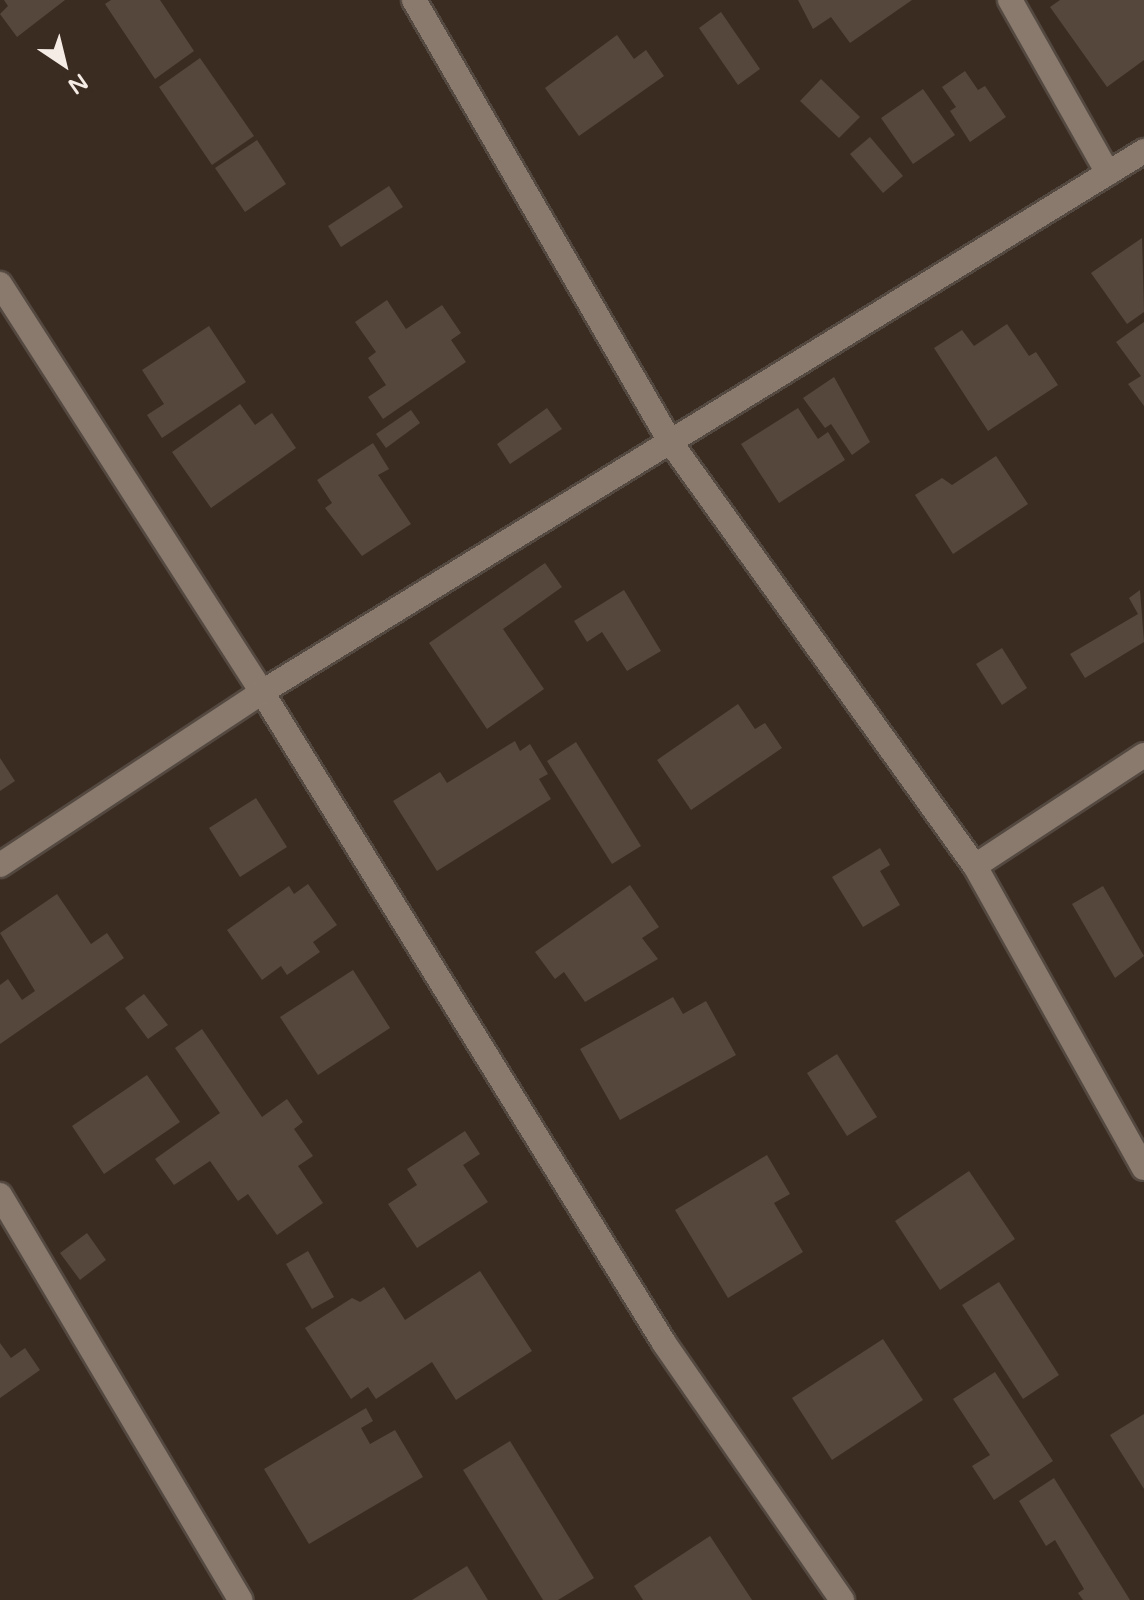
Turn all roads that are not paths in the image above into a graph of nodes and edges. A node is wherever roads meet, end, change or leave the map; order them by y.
1 (414, 0) edge
2 (1010, 0) edge
3 (1144, 151) edge
4 (1108, 173) junction
5 (0, 284) edge
6 (671, 443) junction
7 (262, 692) junction
8 (1144, 755) edge
9 (0, 865) edge
10 (975, 866) junction
11 (1144, 1168) edge
12 (0, 1195) edge
13 (240, 1600) edge
14 (842, 1600) edge

1 - 6 street
2 - 4 street
3 - 4 street
4 - 6 street
5 - 7 street
6 - 7 street
6 - 10 street
7 - 9 street
7 - 14 street
8 - 10 street
10 - 11 street
12 - 13 street

